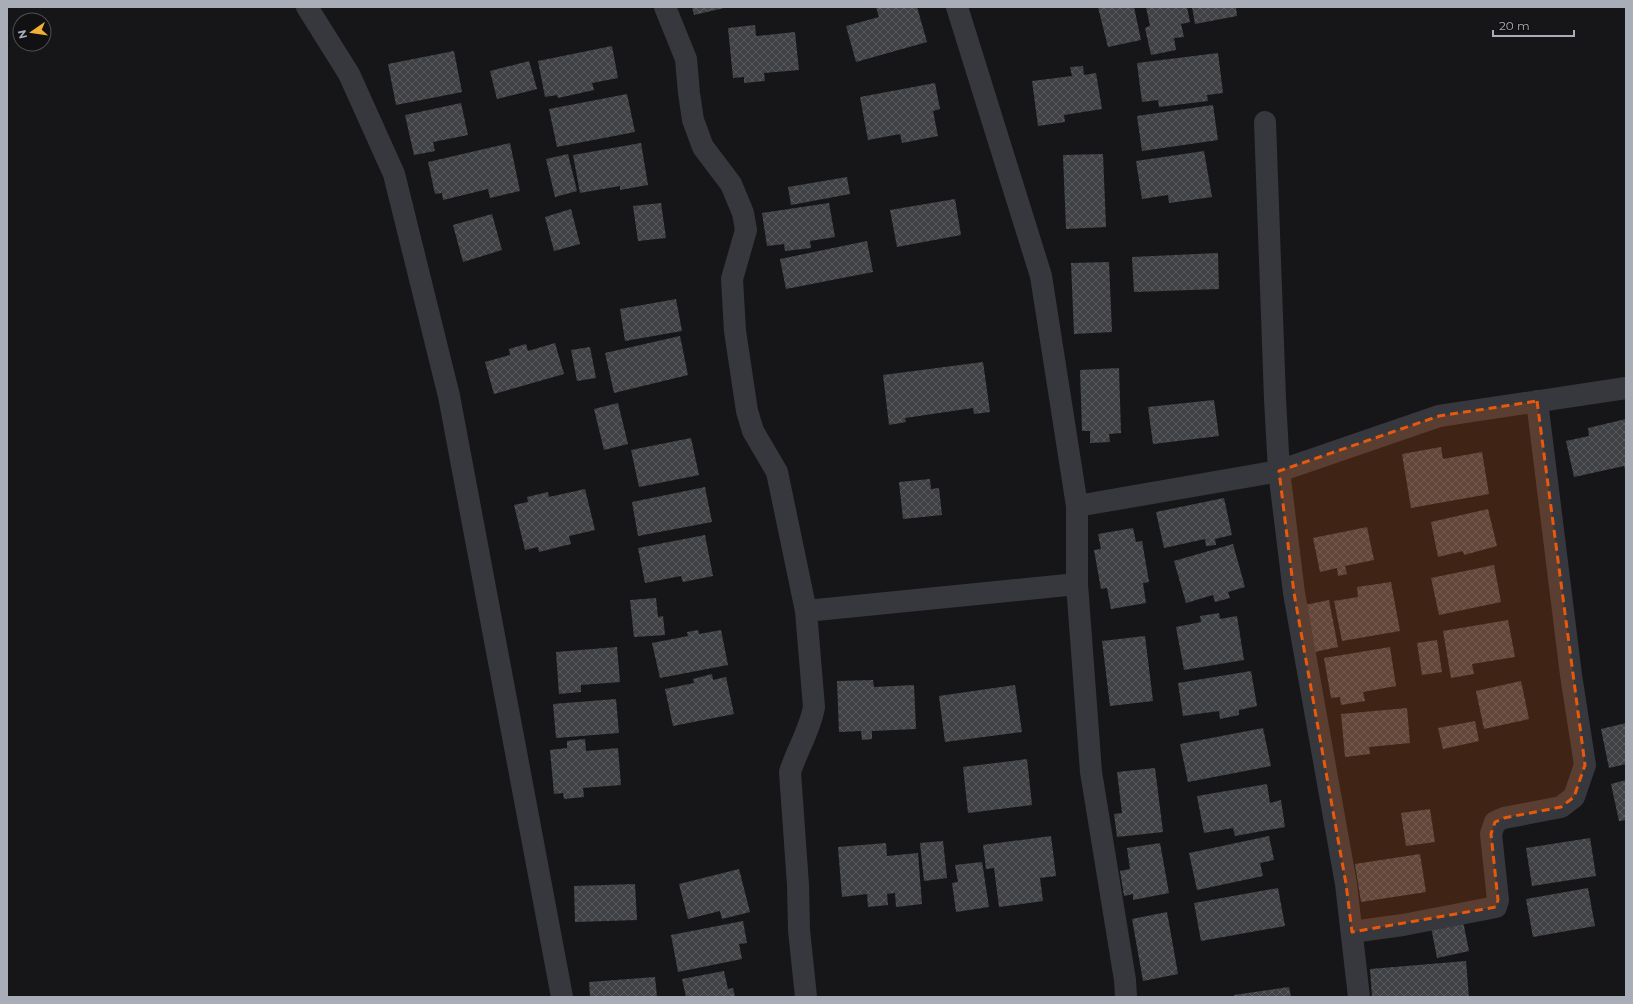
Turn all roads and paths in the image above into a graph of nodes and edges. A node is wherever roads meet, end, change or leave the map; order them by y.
1 (307, 7) edge
2 (665, 7) edge
3 (957, 7) edge
4 (1265, 122) dead end
5 (1626, 388) edge
6 (1537, 401) junction
7 (1279, 471) junction
8 (1077, 506) junction
9 (1077, 584) junction
10 (806, 611) junction
11 (1352, 932) junction
12 (562, 997) edge
13 (806, 997) edge
14 (1126, 997) edge
15 (1359, 997) edge

1 - 12 street
2 - 10 street
3 - 8 street
4 - 7 street
5 - 6 street
6 - 7 street
6 - 11 street
7 - 8 street
7 - 11 street
8 - 9 street
9 - 10 street
9 - 14 street
10 - 13 street
11 - 15 street

